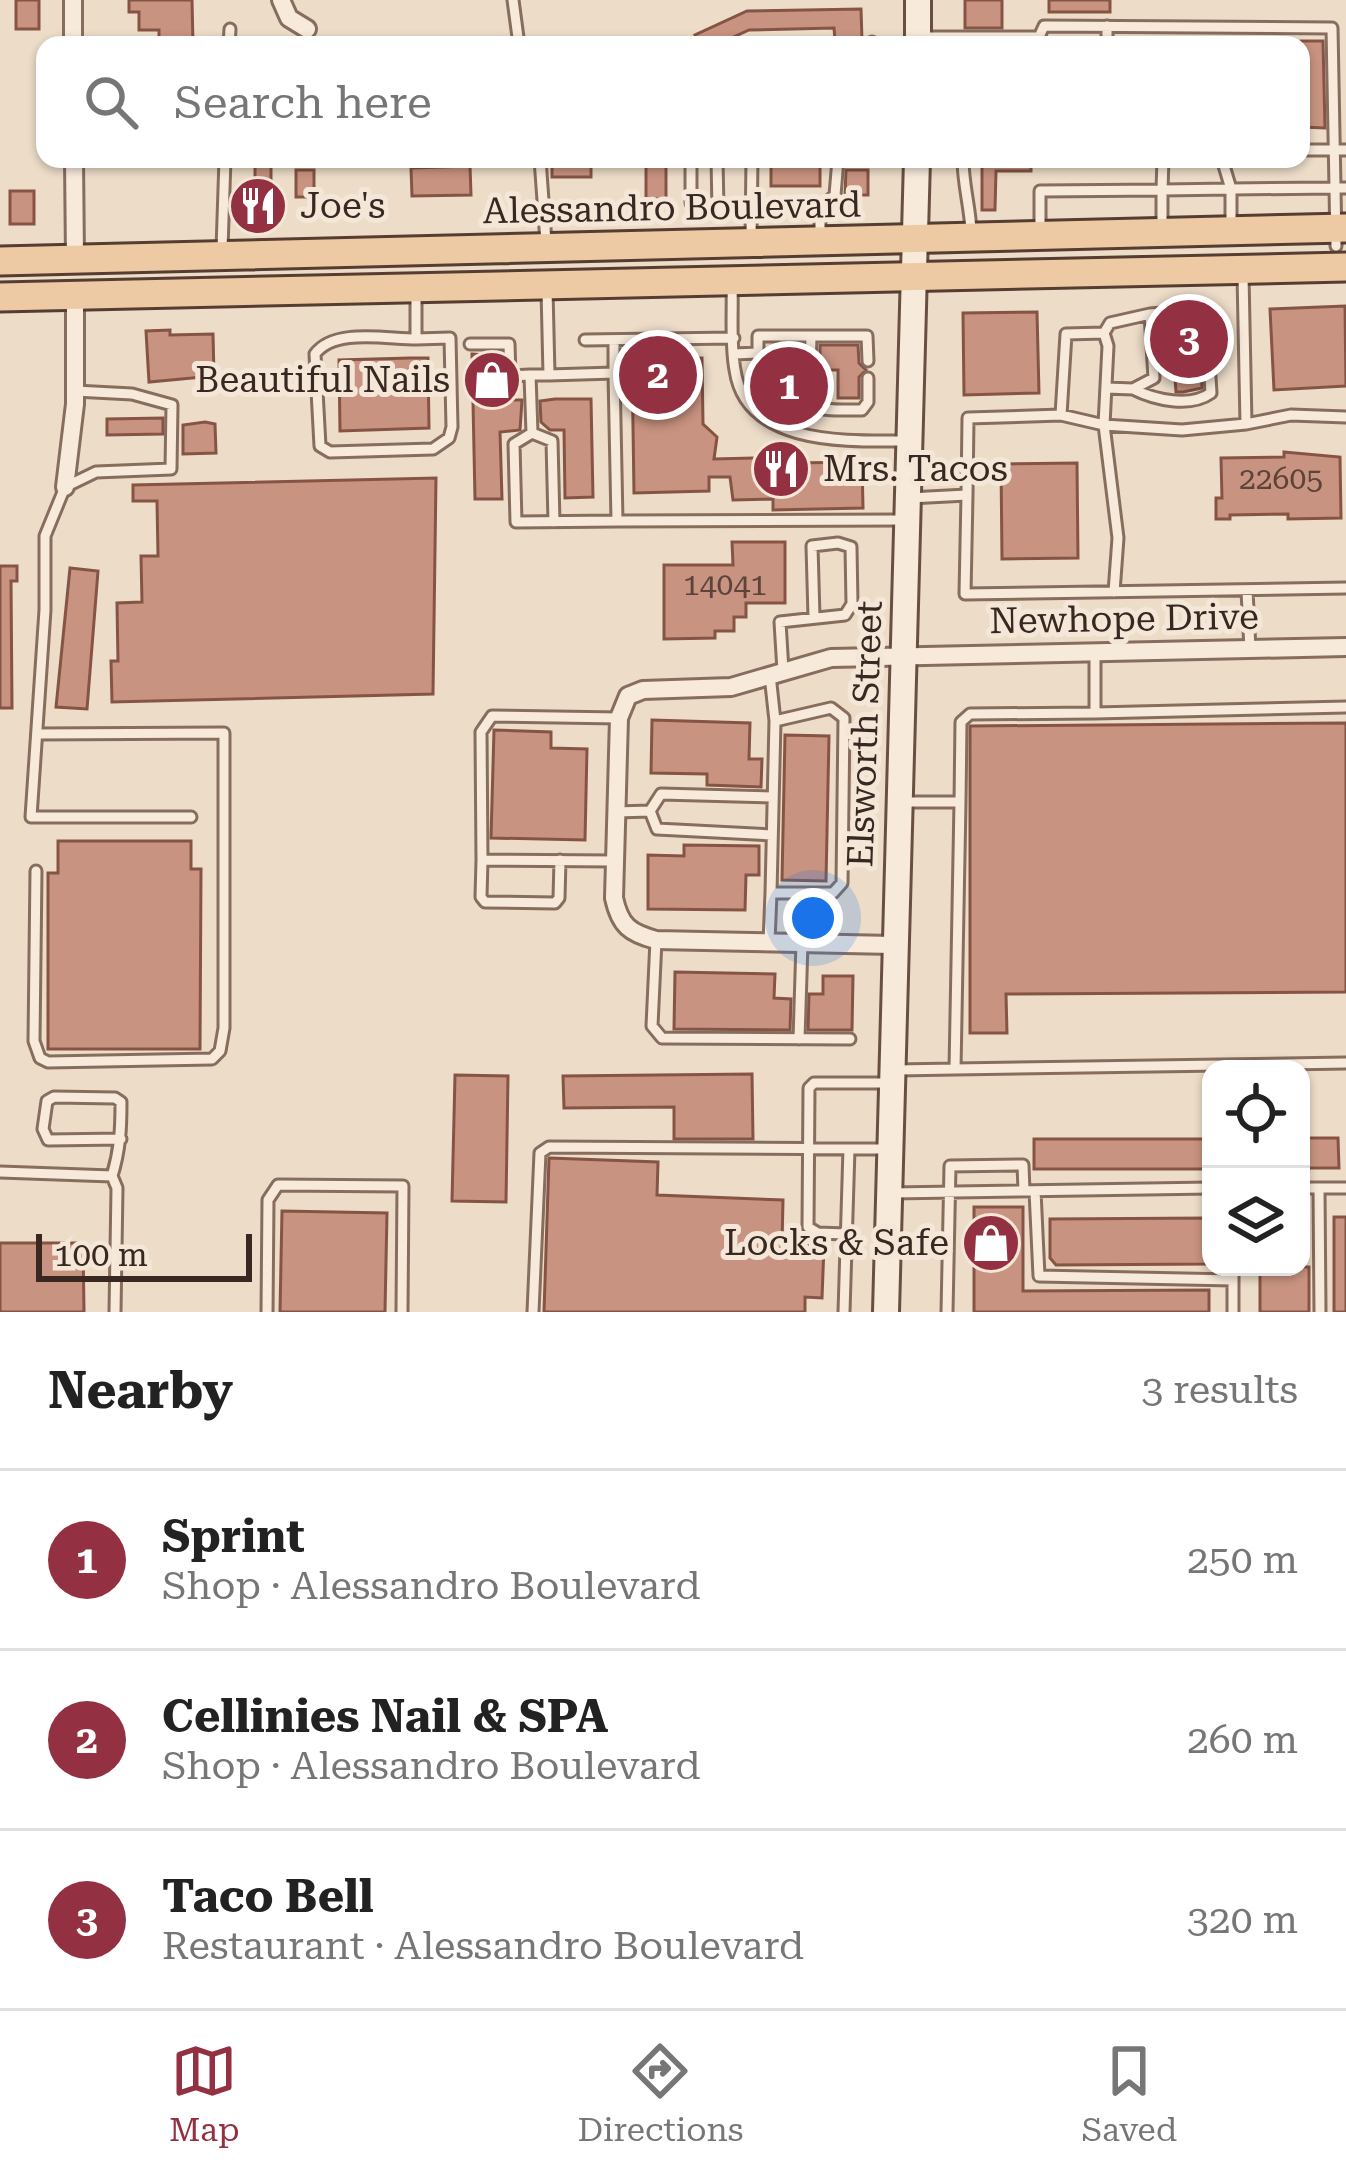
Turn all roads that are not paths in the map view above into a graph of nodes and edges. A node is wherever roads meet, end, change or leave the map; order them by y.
1 (73, 0) edge
2 (281, 0) edge
3 (513, 0) edge
4 (918, 0) edge
5 (1106, 26) junction
6 (230, 29) dead end
7 (307, 29) dead end
8 (74, 36) edge
9 (230, 36) edge
10 (518, 36) edge
11 (918, 36) edge
12 (1041, 36) edge
13 (1107, 36) edge
14 (1310, 149) edge
15 (1341, 150) edge
16 (74, 168) edge
17 (225, 168) edge
18 (541, 168) edge
19 (691, 168) edge
20 (717, 168) edge
21 (752, 168) edge
22 (837, 168) edge
23 (917, 168) edge
24 (963, 168) edge
25 (1163, 168) edge
26 (1225, 168) edge
27 (1341, 188) edge
28 (1231, 189) junction
29 (1162, 190) junction
30 (751, 208) junction
31 (718, 210) junction
32 (817, 211) junction
33 (1231, 232) junction
34 (1162, 233) junction
35 (1040, 236) junction
36 (971, 237) junction
37 (916, 239) junction
38 (820, 241) junction
39 (1342, 242) edge
40 (751, 243) junction
41 (546, 247) junction
42 (222, 254) junction
43 (267, 254) junction
44 (75, 258) junction
45 (0, 260) edge
46 (1243, 269) junction
47 (1104, 272) junction
48 (916, 277) junction
49 (0, 280) edge
50 (732, 281) junction
51 (547, 284) junction
52 (416, 287) junction
53 (75, 296) junction
54 (0, 297) edge
55 (1150, 314) junction
56 (1104, 333) junction
57 (811, 336) junction
58 (734, 338) junction
59 (416, 339) junction
60 (585, 340) dead end
61 (614, 340) junction
62 (470, 344) dead end
63 (758, 353) junction
64 (734, 354) junction
65 (868, 361) dead end
66 (614, 373) junction
67 (549, 374) junction
68 (530, 376) junction
69 (768, 377) junction
70 (868, 378) dead end
71 (1106, 388) junction
72 (1132, 389) junction
73 (75, 391) junction
74 (1061, 415) junction
75 (1346, 417) edge
76 (1104, 424) junction
77 (1246, 424) junction
78 (532, 433) junction
79 (911, 441) junction
80 (65, 487) junction
81 (967, 495) junction
82 (909, 509) junction
83 (617, 521) junction
84 (554, 522) junction
85 (1346, 588) edge
86 (1247, 591) junction
87 (1114, 592) junction
88 (814, 617) junction
89 (1346, 647) edge
90 (1250, 650) junction
91 (1095, 653) junction
92 (904, 657) junction
93 (777, 673) junction
94 (1346, 707) edge
95 (1095, 712) junction
96 (619, 718) junction
97 (776, 722) junction
98 (37, 734) junction
99 (773, 797) junction
100 (898, 802) junction
101 (960, 802) junction
102 (616, 812) junction
103 (650, 812) junction
104 (191, 817) dead end
105 (772, 835) junction
106 (481, 856) junction
107 (560, 860) junction
108 (615, 861) junction
109 (36, 871) dead end
110 (771, 893) junction
111 (656, 940) junction
112 (769, 942) junction
113 (802, 943) junction
114 (893, 945) junction
115 (799, 1039) junction
116 (850, 1039) dead end
117 (1346, 1064) edge
118 (955, 1069) junction
119 (891, 1076) junction
120 (121, 1139) junction
121 (890, 1148) junction
122 (849, 1149) junction
123 (810, 1150) junction
124 (0, 1172) edge
125 (112, 1176) junction
126 (1202, 1188) edge
127 (1310, 1188) edge
128 (1318, 1188) junction
129 (1346, 1188) edge
130 (1029, 1191) junction
131 (948, 1192) junction
132 (889, 1193) junction
133 (846, 1234) junction
134 (1233, 1276) edge
135 (1233, 1280) junction
136 (116, 1312) edge
137 (267, 1312) edge
138 (402, 1312) edge
139 (533, 1312) edge
140 (844, 1312) edge
141 (886, 1312) edge
142 (947, 1312) edge
143 (1233, 1312) edge
144 (1320, 1312) edge

1 - 8 street
2 - 7 street
3 - 10 lane
4 - 11 street
5 - 12 lane
5 - 13 lane
5 - 15 lane
6 - 9 lane
14 - 15 lane
15 - 27 lane
16 - 44 street
17 - 42 lane
18 - 41 lane
19 - 31 lane
20 - 31 lane
21 - 30 lane
22 - 32 lane
23 - 37 street, Elsworth Street
24 - 36 lane
25 - 29 lane
26 - 28 lane
27 - 28 lane
27 - 39 lane
28 - 29 lane
28 - 33 lane
29 - 34 lane
29 - 35 lane
30 - 31 lane
30 - 32 lane
30 - 40 lane
32 - 38 lane
33 - 34 main road, Alessandro Boulevard
33 - 39 main road, Alessandro Boulevard
33 - 47 main road
34 - 35 main road, Alessandro Boulevard
35 - 36 main road, Alessandro Boulevard
36 - 37 main road, Alessandro Boulevard
37 - 38 main road, Alessandro Boulevard
37 - 48 street, Elsworth Street
38 - 40 main road, Alessandro Boulevard
39 - 46 main road, Alessandro Boulevard
40 - 41 main road, Alessandro Boulevard
41 - 43 main road, Alessandro Boulevard
41 - 51 main road
42 - 43 main road, Alessandro Boulevard
42 - 44 main road, Alessandro Boulevard
43 - 53 main road
44 - 45 main road, Alessandro Boulevard
44 - 49 main road
46 - 47 main road, Alessandro Boulevard
46 - 77 lane
47 - 48 main road, Alessandro Boulevard
48 - 50 main road, Alessandro Boulevard
48 - 79 street, Elsworth Street
50 - 51 main road, Alessandro Boulevard
50 - 58 lane
51 - 52 main road, Alessandro Boulevard
51 - 67 lane
52 - 53 main road, Alessandro Boulevard
52 - 59 lane
53 - 54 main road, Alessandro Boulevard
53 - 73 street
55 - 56 lane
55 - 72 lane
55 - 72 lane
56 - 71 lane
56 - 74 lane
57 - 63 lane
57 - 65 lane
57 - 69 lane
58 - 61 lane
58 - 64 lane
59 - 59 lane
60 - 61 lane
61 - 66 lane
62 - 68 lane
63 - 64 lane
63 - 69 lane
64 - 79 lane
66 - 67 lane
66 - 83 lane
67 - 68 lane
68 - 78 lane
69 - 70 lane
71 - 72 lane
71 - 76 lane
73 - 80 street
73 - 80 lane
74 - 76 lane
74 - 81 lane
75 - 77 lane
76 - 77 lane
76 - 87 lane
78 - 84 lane
78 - 84 lane
79 - 82 street, Elsworth Street
80 - 98 lane
81 - 82 lane
81 - 87 lane
82 - 83 lane
82 - 92 street, Elsworth Street
83 - 84 lane
85 - 86 lane
86 - 87 lane
86 - 90 lane
88 - 88 lane
88 - 93 lane
89 - 90 street, Newhope Drive
90 - 91 street, Newhope Drive
91 - 92 street, Newhope Drive
91 - 95 lane
92 - 93 street, Newhope Drive
92 - 100 street, Elsworth Street
93 - 96 street, Newhope Drive
93 - 97 lane
94 - 95 lane
95 - 101 lane
96 - 102 street
96 - 106 lane
97 - 99 lane
97 - 110 lane
98 - 104 lane
98 - 109 lane
99 - 103 lane
99 - 105 lane
100 - 101 lane
100 - 114 street, Elsworth Street
101 - 118 lane
102 - 103 lane
102 - 108 street
103 - 105 lane
105 - 110 lane
106 - 107 lane
106 - 107 lane
107 - 108 lane
108 - 111 street
110 - 112 lane
111 - 112 street
111 - 115 lane
112 - 113 street
113 - 114 street
113 - 115 lane
114 - 119 street, Elsworth Street
115 - 116 lane
117 - 118 lane
118 - 119 lane
119 - 121 street, Elsworth Street
119 - 123 lane
120 - 120 lane
120 - 125 lane
121 - 122 lane
121 - 132 street, Elsworth Street
122 - 123 lane
122 - 133 lane
123 - 133 lane
123 - 139 lane
124 - 125 lane
125 - 136 lane
126 - 130 lane
127 - 128 lane
128 - 129 lane
128 - 144 lane
130 - 131 lane
130 - 131 lane
130 - 135 lane
131 - 132 lane
131 - 142 lane
132 - 141 street, Elsworth Street
133 - 140 lane
134 - 135 lane
135 - 143 lane
137 - 138 lane

